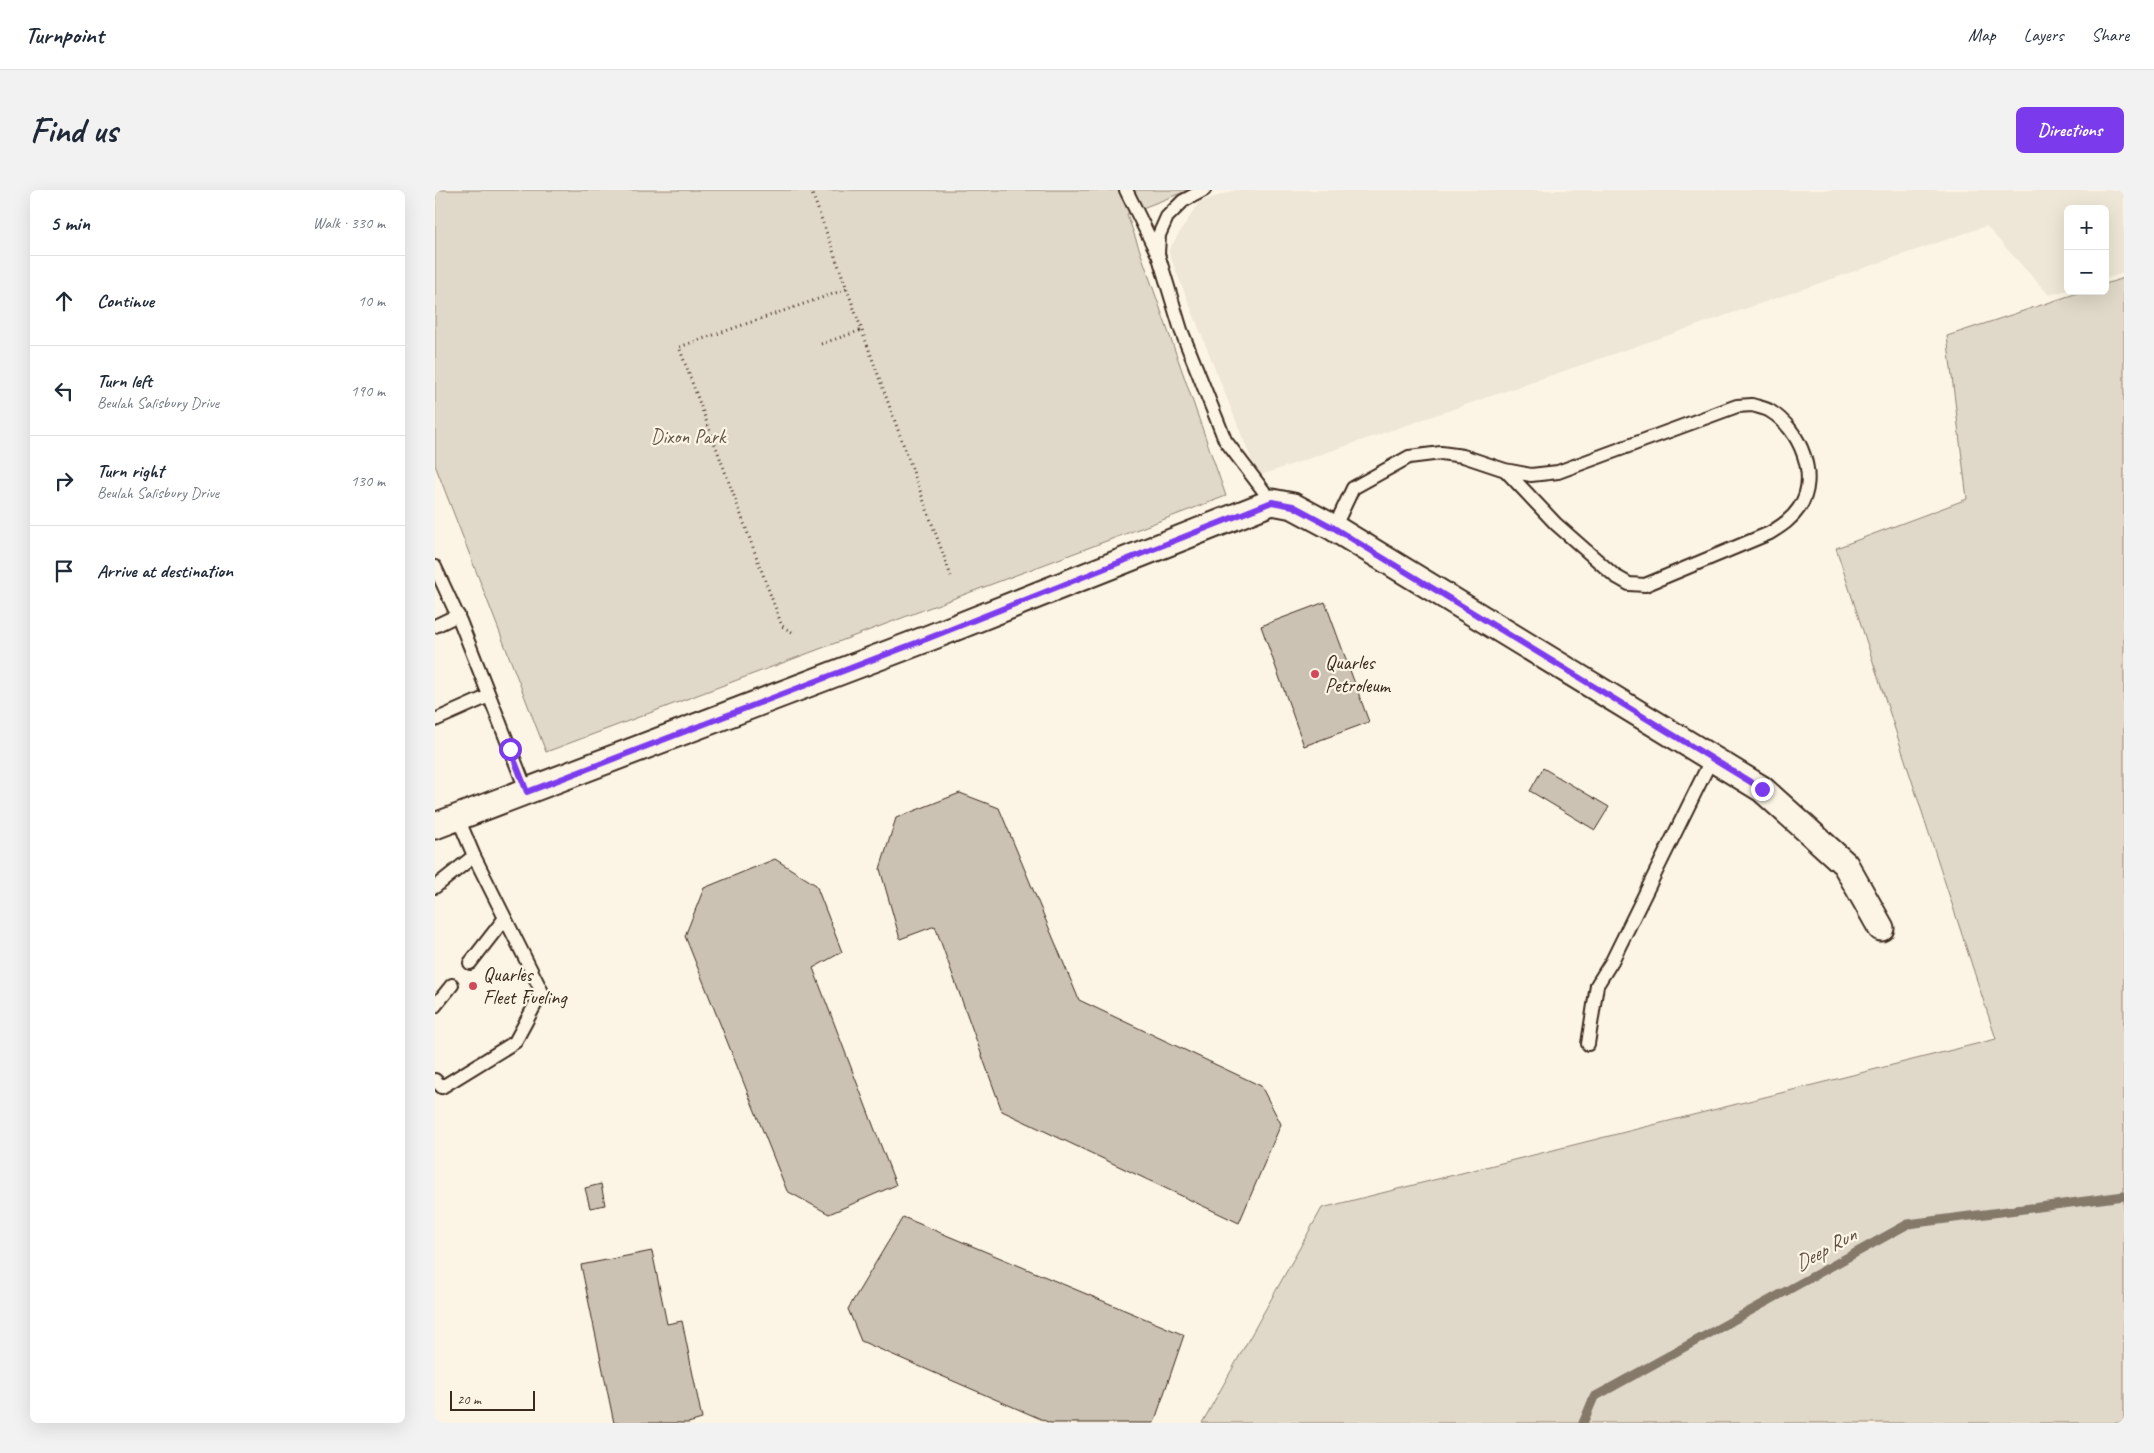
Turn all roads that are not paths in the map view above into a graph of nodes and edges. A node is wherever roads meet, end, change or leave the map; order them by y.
1 (1126, 190) edge
2 (1204, 190) edge
3 (1158, 254) junction
4 (1505, 470) junction
5 (1272, 502) junction
6 (1334, 528) junction
7 (435, 567) edge
8 (458, 615) junction
9 (435, 626) edge
10 (489, 696) junction
11 (435, 720) edge
12 (1712, 758) junction
13 (527, 792) junction
14 (458, 818) junction
15 (435, 826) edge
16 (474, 856) junction
17 (435, 887) edge
18 (505, 918) junction
19 (1881, 928) dead end
20 (470, 963) dead end
21 (452, 985) dead end
22 (435, 1006) edge
23 (1589, 1044) dead end
24 (435, 1080) edge

1 - 3 lane
2 - 3 lane
3 - 5 lane
4 - 4 lane
4 - 6 lane
5 - 6 street
5 - 13 street
6 - 12 street
7 - 8 lane
8 - 9 lane
8 - 10 lane
10 - 11 lane
10 - 13 lane
12 - 19 street
12 - 23 lane
13 - 14 street
14 - 15 street
14 - 16 lane
16 - 17 lane
16 - 18 lane
18 - 20 lane
18 - 24 lane
21 - 22 lane

